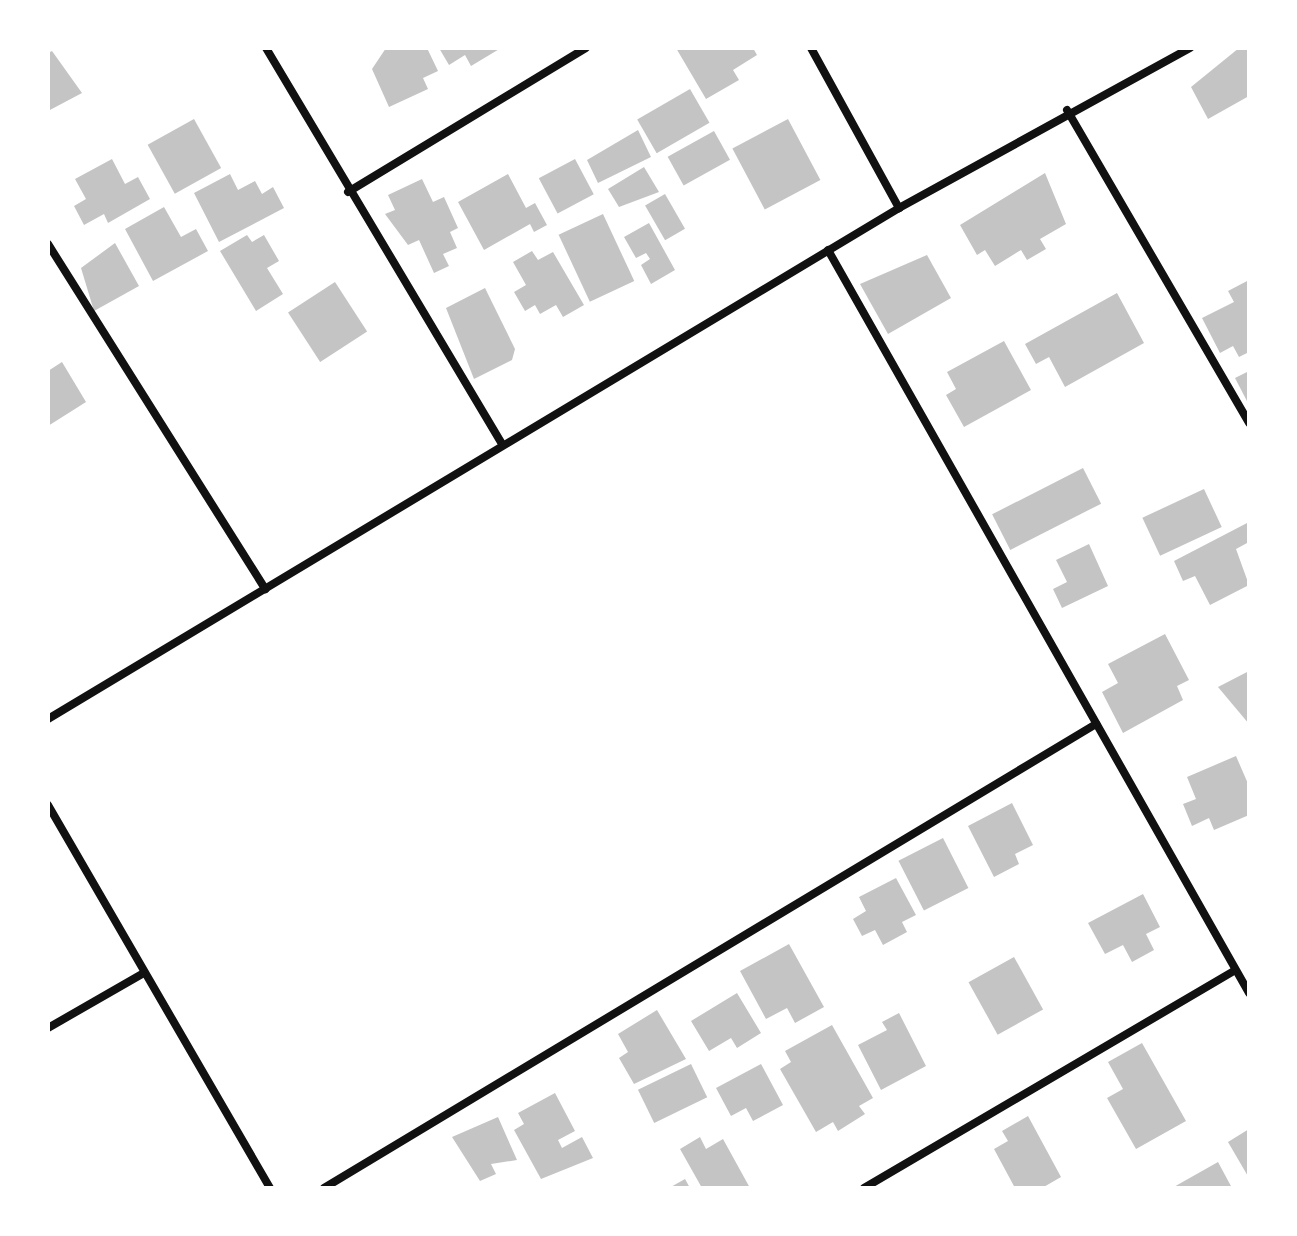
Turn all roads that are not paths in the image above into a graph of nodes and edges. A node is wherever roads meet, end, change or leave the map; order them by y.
1 (266, 48) edge
2 (586, 48) edge
3 (811, 48) edge
4 (1190, 48) edge
5 (1067, 110) junction
6 (348, 192) junction
7 (899, 208) junction
8 (48, 244) edge
9 (828, 250) junction
10 (1249, 423) edge
11 (503, 445) junction
12 (265, 589) junction
13 (48, 719) edge
14 (1096, 724) junction
15 (48, 805) edge
16 (1235, 970) junction
17 (142, 974) junction
18 (1249, 993) edge
19 (48, 1028) edge
20 (270, 1188) edge
21 (324, 1188) edge
22 (864, 1188) edge

1 - 6 street
2 - 6 street
3 - 7 street
4 - 5 street
5 - 7 street
5 - 10 street
6 - 11 street
7 - 9 street
8 - 12 street
9 - 11 street
9 - 14 street
11 - 12 street
12 - 13 street
14 - 16 street
14 - 21 street
15 - 17 street
16 - 18 street
16 - 22 street
17 - 19 street
17 - 20 street

